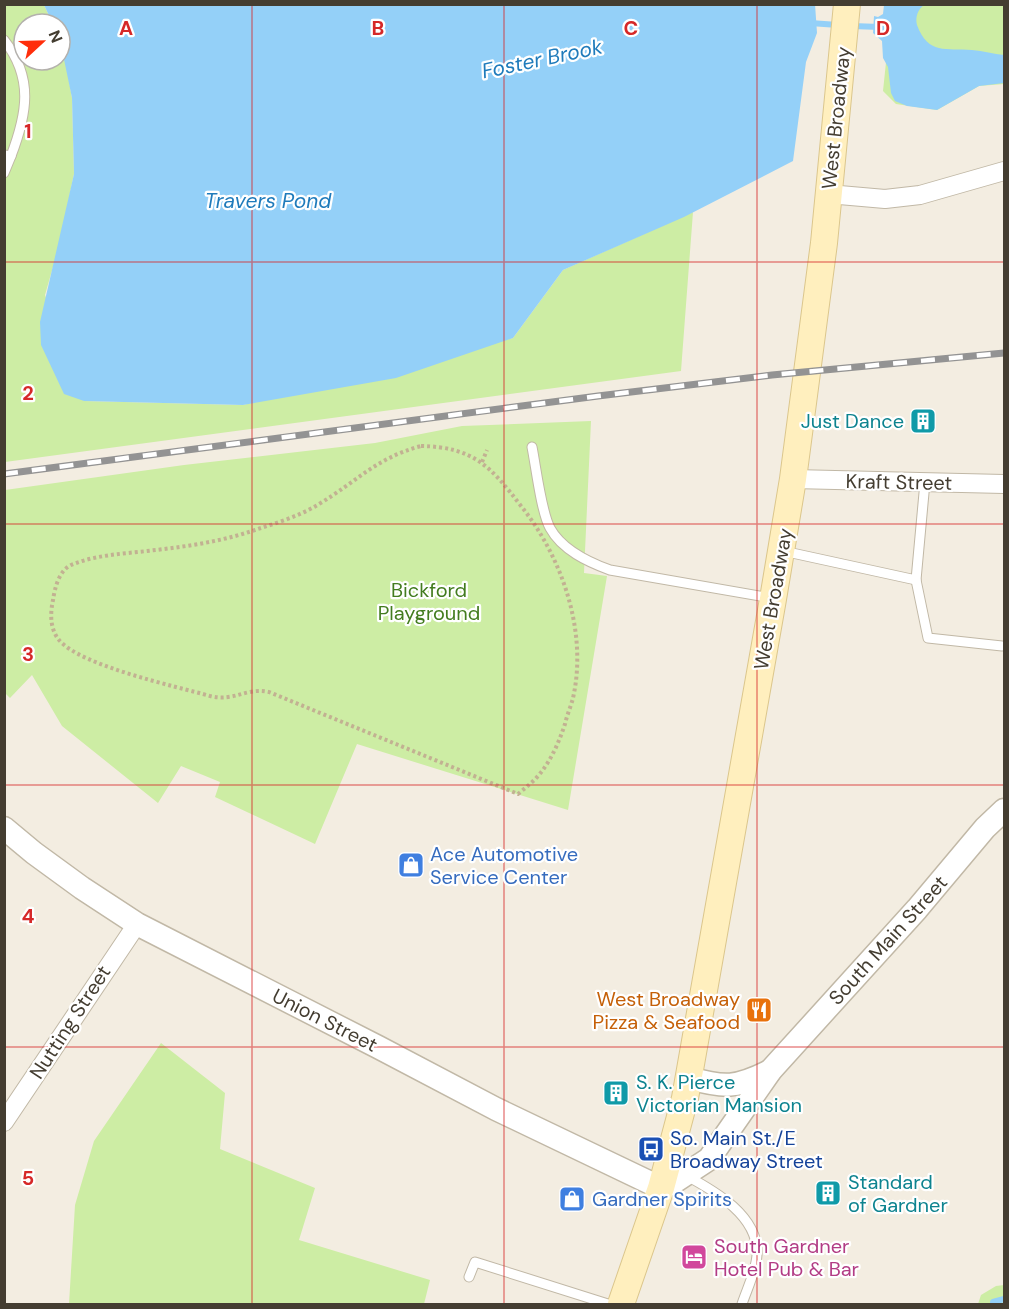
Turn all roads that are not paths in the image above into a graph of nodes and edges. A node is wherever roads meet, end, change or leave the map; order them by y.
1 (847, 4) edge
2 (4, 40) edge
3 (8, 155) edge
4 (1005, 171) edge
5 (4, 173) edge
6 (828, 194) junction
7 (532, 447) dead end
8 (793, 479) junction
9 (925, 482) junction
10 (1005, 484) edge
11 (782, 551) junction
12 (916, 580) junction
13 (773, 599) junction
14 (1002, 646) dead end
15 (1005, 810) edge
16 (4, 828) edge
17 (137, 924) junction
18 (771, 1070) junction
19 (689, 1078) junction
20 (4, 1122) edge
21 (684, 1175) junction
22 (661, 1188) junction
23 (469, 1278) dead end
24 (608, 1305) edge
25 (621, 1305) edge
26 (742, 1305) edge

1 - 6 main road, West Broadway
2 - 3 lane
3 - 5 lane
4 - 6 street
6 - 8 main road, West Broadway
7 - 13 lane
8 - 9 street, Kraft Street
8 - 11 main road, West Broadway
9 - 10 street, Kraft Street
9 - 12 lane
11 - 12 lane
11 - 13 main road, West Broadway
12 - 14 lane
13 - 19 main road, West Broadway
15 - 18 street, South Main Street
16 - 17 street, Union Street
17 - 20 street, Nutting Street
17 - 22 street, Union Street
18 - 19 street, South Main Street
18 - 21 street, South Main Street
19 - 22 main road, West Broadway
21 - 22 street, South Main Street
21 - 26 lane
22 - 25 main road, West Broadway
23 - 24 lane

